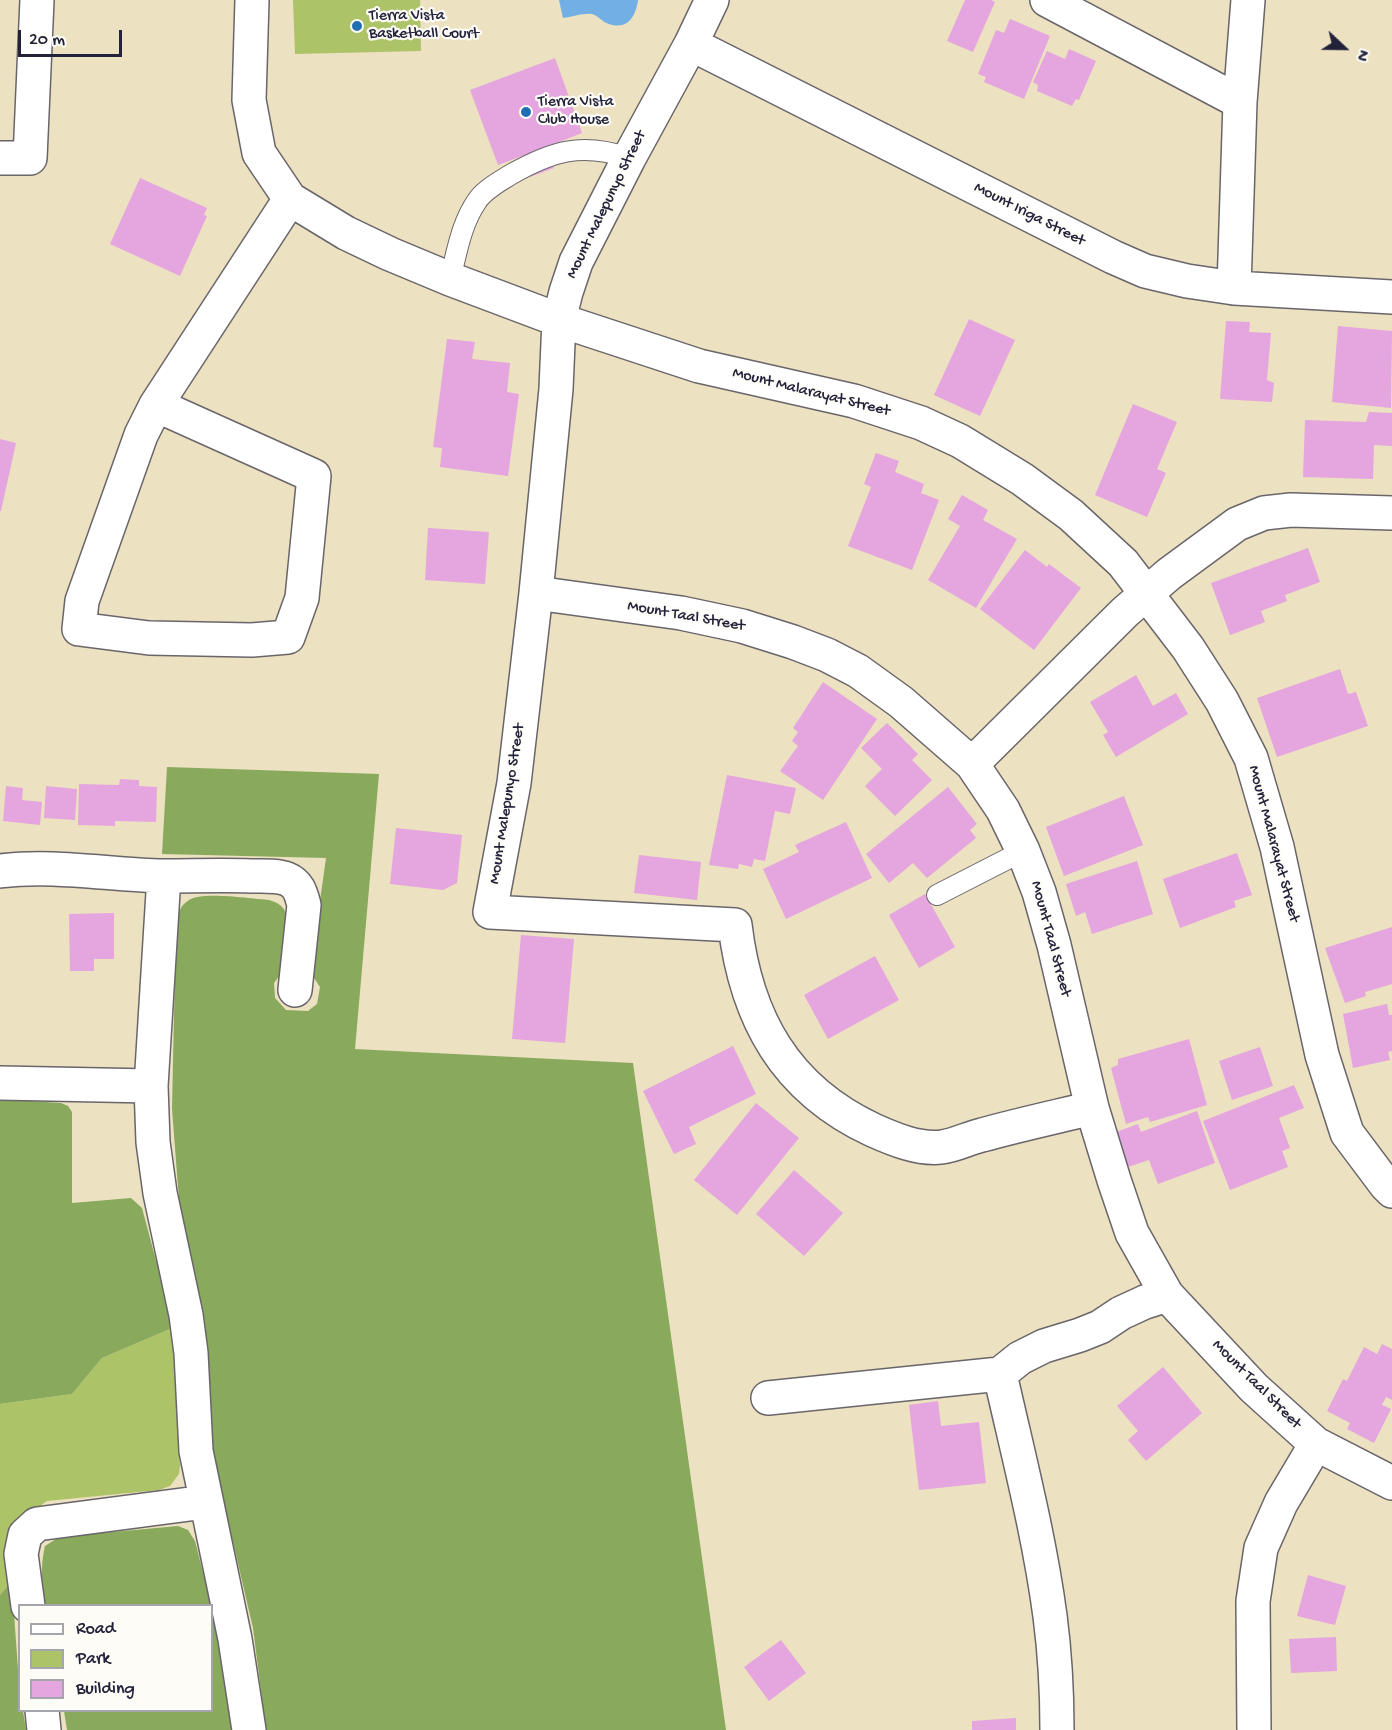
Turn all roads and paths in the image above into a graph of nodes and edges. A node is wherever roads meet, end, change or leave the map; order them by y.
1 (37, 0) edge
2 (252, 0) edge
3 (711, 0) edge
4 (1047, 0) edge
5 (1248, 0) edge
6 (691, 44) junction
7 (1240, 102) junction
8 (0, 158) edge
9 (629, 158) junction
10 (290, 199) junction
11 (450, 279) junction
12 (1234, 288) junction
13 (1392, 297) edge
14 (559, 320) junction
15 (156, 405) junction
16 (1392, 513) edge
17 (536, 593) junction
18 (1147, 593) junction
19 (972, 764) junction
20 (1023, 851) junction
21 (0, 871) edge
22 (164, 876) junction
23 (937, 895) dead end
24 (295, 990) dead end
25 (0, 1083) edge
26 (151, 1086) junction
27 (1092, 1108) junction
28 (1392, 1191) edge
29 (1167, 1295) junction
30 (1000, 1374) junction
31 (768, 1398) dead end
32 (1316, 1444) junction
33 (1392, 1483) edge
34 (205, 1502) junction
35 (28, 1604) edge
36 (42, 1712) edge
37 (44, 1730) edge
38 (249, 1730) edge
39 (1057, 1730) edge
40 (1254, 1730) edge

1 - 8 street
2 - 10 street, Mount Malarayat Street
3 - 6 street, Mount Malepunyo Street
4 - 7 street
5 - 7 street
6 - 9 street, Mount Malepunyo Street
6 - 12 street, Mount Iriga Street
7 - 12 street
9 - 11 lane
9 - 14 street, Mount Malepunyo Street
10 - 11 street, Mount Malarayat Street
10 - 15 street
11 - 14 street, Mount Malarayat Street
12 - 13 street, Mount Iriga Street
14 - 17 street, Mount Malepunyo Street
14 - 18 street, Mount Malarayat Street
15 - 15 street
16 - 18 street
17 - 19 street, Mount Taal Street
17 - 27 street, Mount Malepunyo Street
18 - 19 street
18 - 28 street, Mount Malarayat Street
19 - 20 street, Mount Taal Street
20 - 23 lane
20 - 27 street, Mount Taal Street
21 - 22 street
22 - 24 street
22 - 26 street
25 - 26 street
26 - 34 street
27 - 29 street, Mount Taal Street
29 - 30 street
29 - 32 street, Mount Taal Street
30 - 31 street
30 - 39 street
32 - 33 street, Mount Taal Street
32 - 40 street
34 - 35 street
34 - 38 street
36 - 37 street

